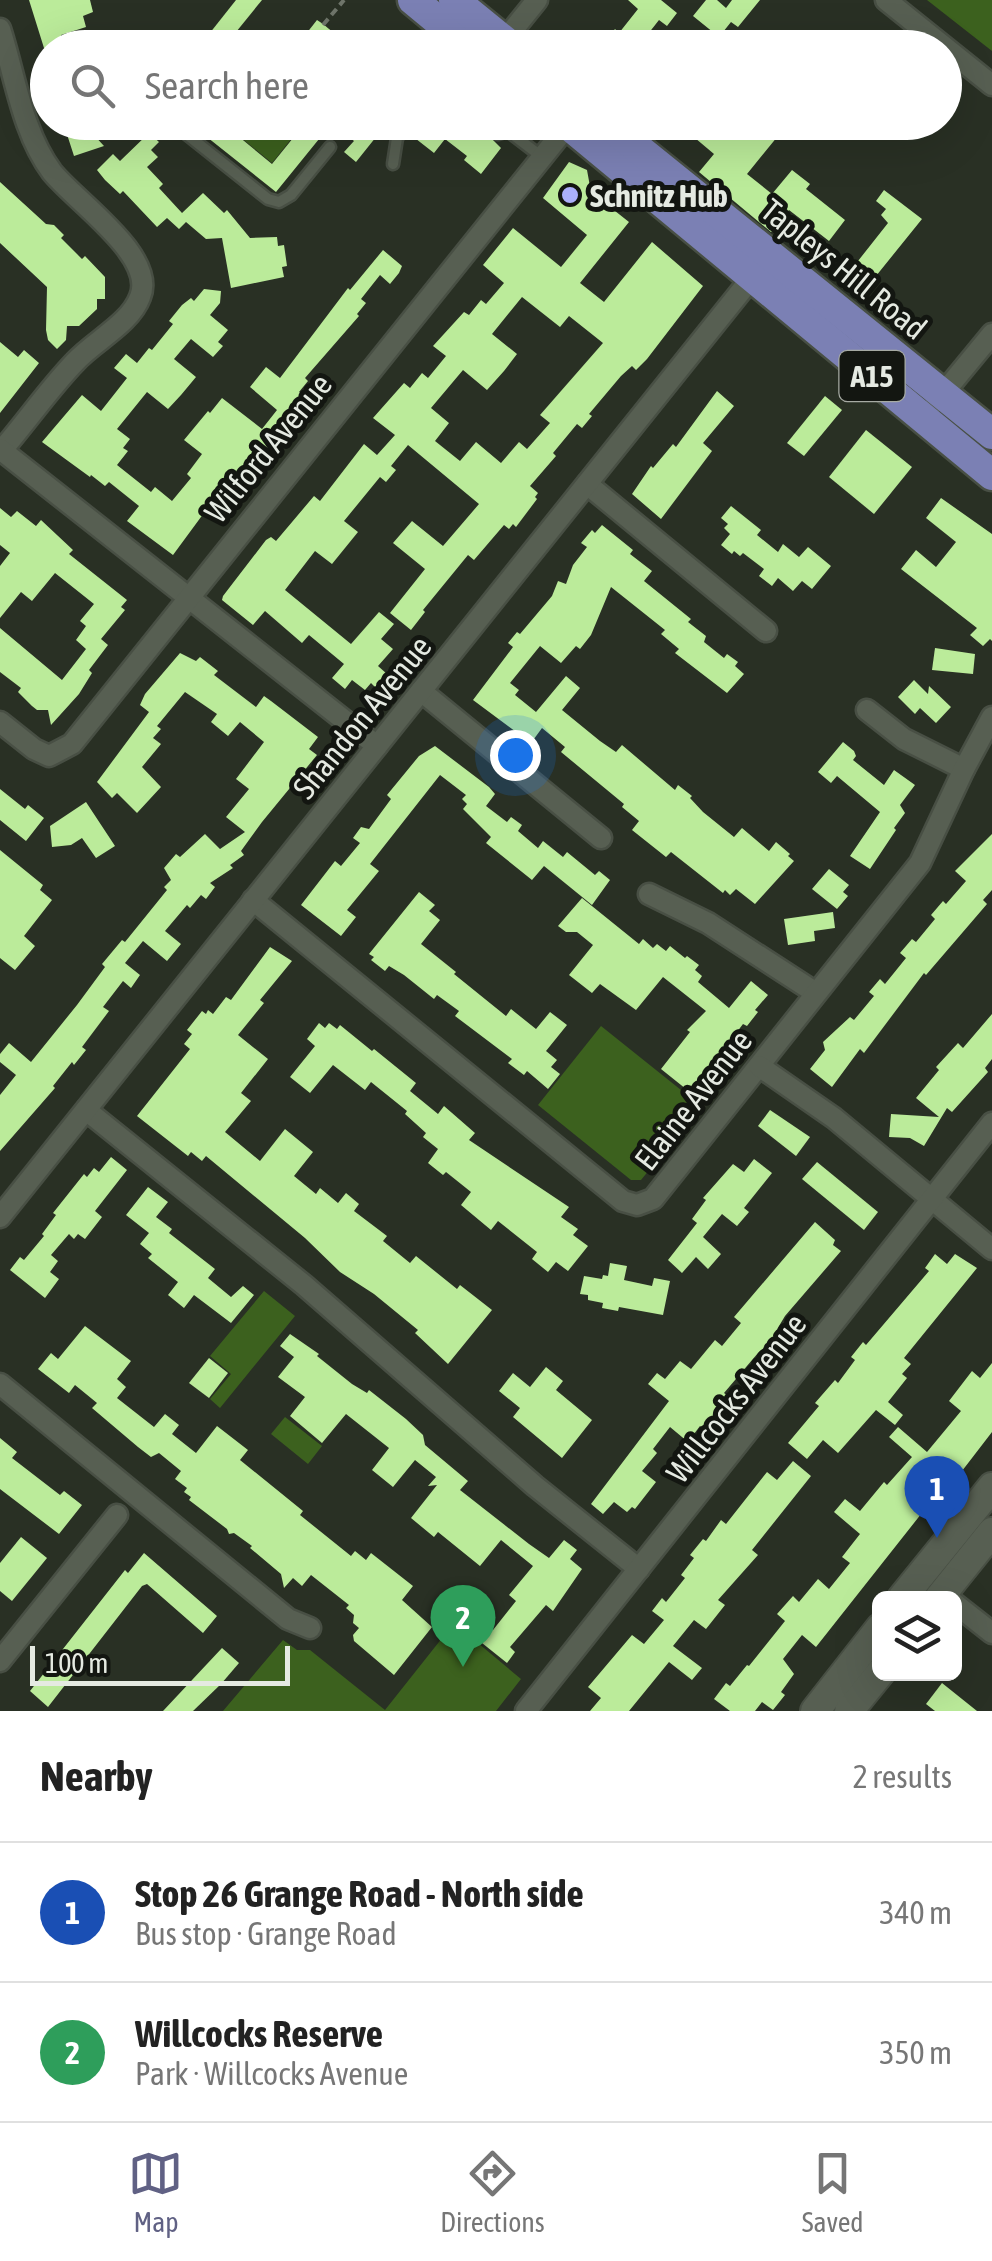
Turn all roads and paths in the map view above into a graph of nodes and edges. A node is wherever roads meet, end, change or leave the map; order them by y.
1 (344, 0) edge
2 (413, 0) edge
3 (454, 0) edge
4 (886, 0) edge
5 (531, 3) edge
6 (323, 24) dead end
7 (0, 29) edge
8 (450, 30) edge
9 (490, 30) edge
10 (516, 30) edge
11 (923, 30) edge
12 (962, 62) edge
13 (7, 82) edge
14 (992, 86) edge
15 (30, 130) edge
16 (35, 140) edge
17 (194, 140) edge
18 (397, 140) edge
19 (526, 140) edge
20 (554, 140) edge
21 (588, 140) edge
22 (624, 140) edge
23 (330, 147) dead end
24 (542, 157) junction
25 (393, 164) dead end
26 (761, 266) junction
27 (992, 334) edge
28 (942, 394) junction
29 (923, 418) junction
30 (992, 434) edge
31 (1, 449) edge
32 (992, 475) edge
33 (587, 484) junction
34 (186, 598) junction
35 (766, 630) dead end
36 (421, 692) junction
37 (867, 710) dead end
38 (992, 716) edge
39 (0, 722) edge
40 (377, 746) junction
41 (964, 768) junction
42 (602, 838) dead end
43 (650, 894) dead end
44 (254, 900) junction
45 (816, 993) junction
46 (759, 1066) junction
47 (86, 1110) junction
48 (992, 1123) edge
49 (932, 1200) junction
50 (2, 1211) edge
51 (992, 1249) edge
52 (0, 1384) edge
53 (992, 1486) edge
54 (117, 1516) dead end
55 (992, 1532) edge
56 (639, 1568) junction
57 (911, 1587) edge
58 (951, 1591) edge
59 (962, 1611) edge
60 (310, 1628) dead end
61 (992, 1633) edge
62 (872, 1638) edge
63 (2, 1655) edge
64 (873, 1681) edge
65 (535, 1708) edge
66 (815, 1711) edge
67 (849, 1711) edge

1 - 6 path
2 - 8 main road
3 - 9 main road
4 - 11 street
5 - 10 street
7 - 13 street
12 - 14 street
13 - 15 street
16 - 31 street
17 - 23 lane
18 - 25 lane
19 - 24 lane
20 - 24 street, Wilford Avenue
21 - 26 main road, Tapleys Hill Road / A15
22 - 26 main road, Tapleys Hill Road / A15
24 - 34 street, Wilford Avenue
26 - 28 main road, Tapleys Hill Road / A15
26 - 29 main road, Tapleys Hill Road / A15
26 - 33 street, Shandon Avenue
27 - 28 street
28 - 29 street
28 - 30 main road, Tapleys Hill Road / A15
29 - 32 main road, Tapleys Hill Road / A15
31 - 34 street
33 - 35 street
33 - 36 street, Shandon Avenue
34 - 39 street, Wilford Avenue
34 - 40 street
36 - 40 street, Shandon Avenue
36 - 42 street
37 - 41 street
38 - 41 street, Elaine Avenue
40 - 44 street, Shandon Avenue
41 - 45 street, Elaine Avenue
43 - 45 street
44 - 46 street, Elaine Avenue
44 - 47 street, Shandon Avenue
45 - 46 street, Elaine Avenue
46 - 49 street
47 - 50 street, Shandon Avenue
47 - 56 street
48 - 49 street, Willcocks Avenue
49 - 51 street
49 - 56 street, Willcocks Avenue
52 - 60 street
53 - 57 main road
54 - 63 street
55 - 58 main road
56 - 65 street, Willcocks Avenue
59 - 61 street
62 - 66 main road
64 - 67 main road

